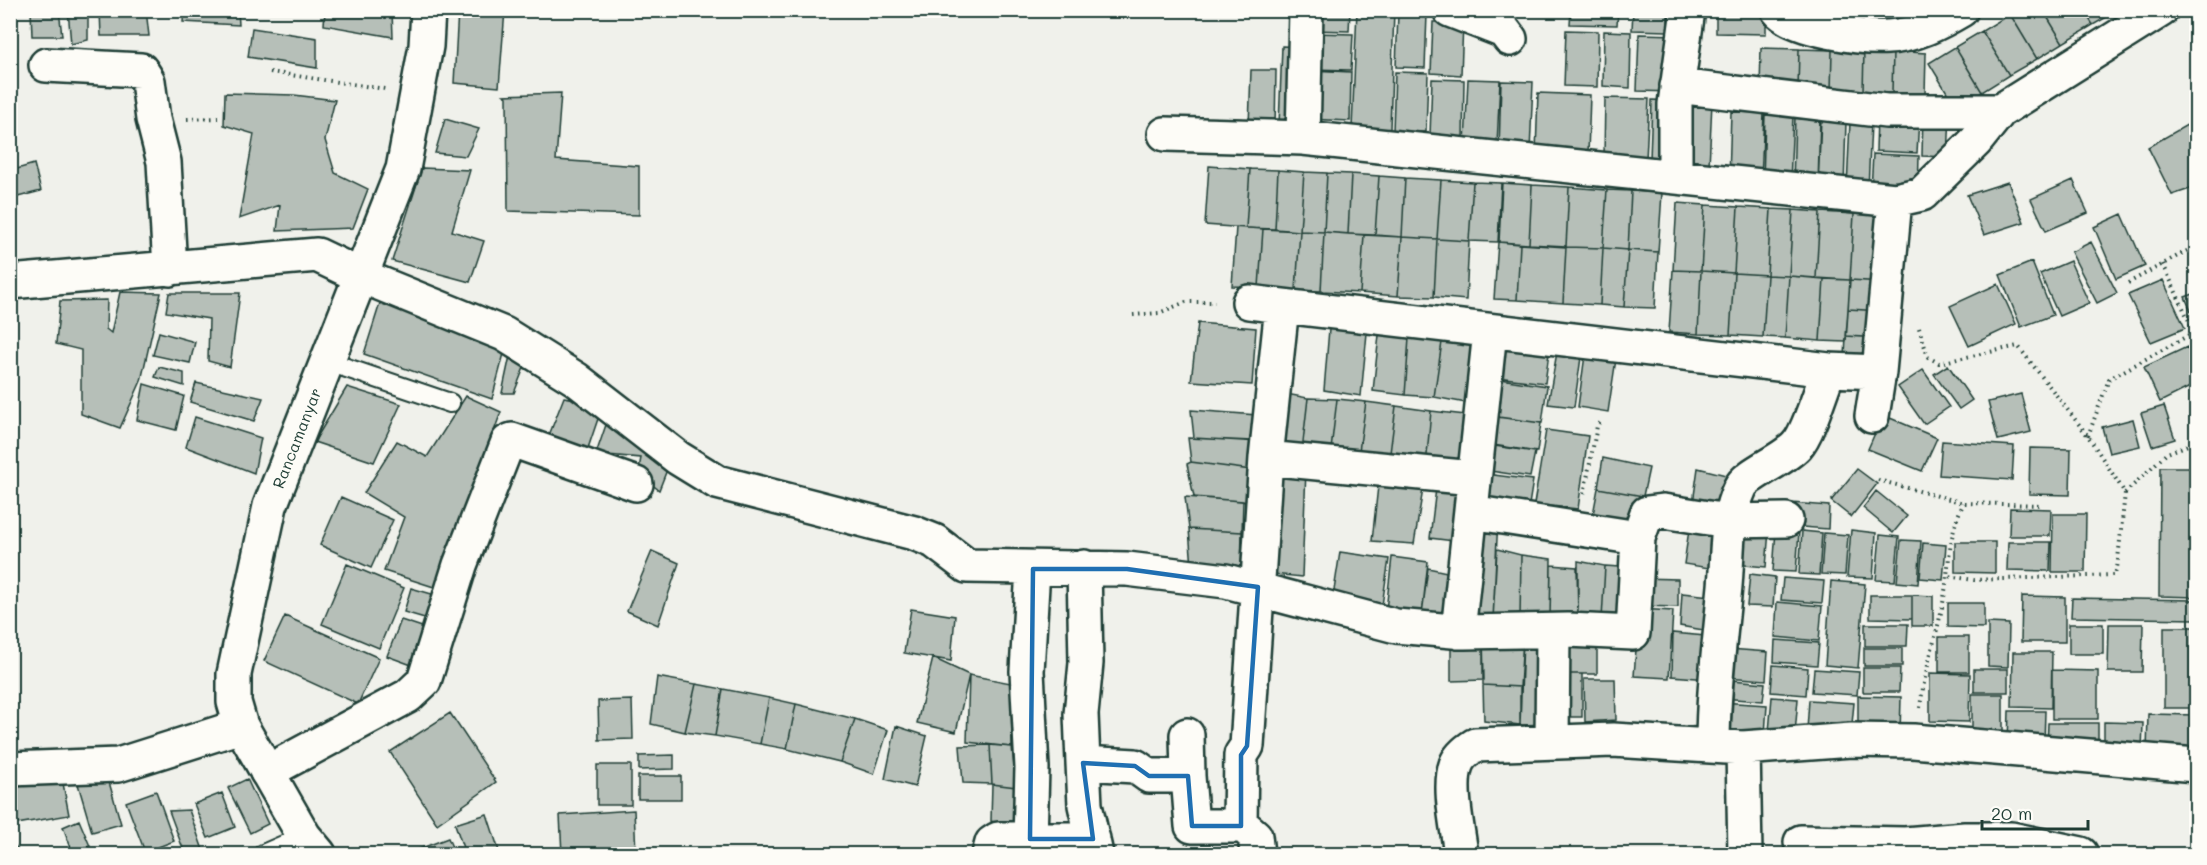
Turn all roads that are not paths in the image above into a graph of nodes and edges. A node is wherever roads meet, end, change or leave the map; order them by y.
1 (428, 10) edge
2 (1306, 10) edge
3 (1449, 10) edge
4 (1688, 10) edge
5 (1778, 10) edge
6 (1961, 10) edge
7 (2161, 10) edge
8 (1510, 39) dead end
9 (46, 65) dead end
10 (1677, 86) junction
11 (2000, 111) junction
12 (1165, 134) dead end
13 (1303, 138) junction
14 (1675, 176) junction
15 (1895, 201) junction
16 (170, 269) junction
17 (359, 275) junction
18 (10, 282) edge
19 (1249, 302) dead end
20 (1282, 306) junction
21 (1490, 331) junction
22 (326, 361) junction
23 (1829, 370) junction
24 (1879, 372) junction
25 (450, 403) dead end
26 (1872, 416) dead end
27 (1266, 458) junction
28 (1473, 478) junction
29 (636, 484) dead end
30 (1471, 512) junction
31 (1786, 520) dead end
32 (1728, 521) junction
33 (1638, 538) junction
34 (1084, 567) junction
35 (1033, 569) junction
36 (1258, 587) junction
37 (1554, 631) junction
38 (1458, 632) junction
39 (241, 726) junction
40 (1187, 735) dead end
41 (1552, 741) junction
42 (1728, 747) junction
43 (1083, 763) junction
44 (2196, 765) edge
45 (10, 769) edge
46 (267, 772) junction
47 (1188, 776) junction
48 (1241, 826) junction
49 (1030, 838) junction
50 (1801, 842) dead end
51 (311, 845) edge
52 (1094, 847) edge
53 (263, 855) edge
54 (989, 855) edge
55 (1257, 855) edge
56 (1461, 855) edge
57 (1745, 855) edge
58 (2081, 855) edge

1 - 17 street, Rancamanyar
2 - 13 street
3 - 8 street
4 - 10 street
5 - 6 street
7 - 11 street
9 - 16 street
10 - 11 street
10 - 14 street
11 - 15 street
12 - 13 street
13 - 14 street
14 - 15 street
15 - 24 street
16 - 17 street
16 - 18 street
17 - 22 street, Rancamanyar
17 - 35 street
19 - 20 street
20 - 21 street
20 - 27 street
21 - 23 street
21 - 28 street
22 - 25 lane
22 - 39 street, Rancamanyar
23 - 24 street
23 - 32 street
24 - 26 street
27 - 28 street
27 - 36 street
28 - 30 street
29 - 46 street
30 - 33 street
30 - 38 street
31 - 32 street
32 - 33 street
32 - 42 street
33 - 37 street
34 - 35 street
34 - 36 street
34 - 43 street
35 - 49 street
36 - 38 street
36 - 48 street
37 - 38 street
37 - 41 street
39 - 45 street
39 - 46 street, Rancamanyar
40 - 47 street
41 - 42 street
41 - 56 street
42 - 44 street
42 - 57 street
43 - 47 street
43 - 52 street
46 - 51 street, Rancamanyar
47 - 48 street
48 - 55 street
49 - 52 street
49 - 54 street
50 - 58 street
51 - 53 lane

